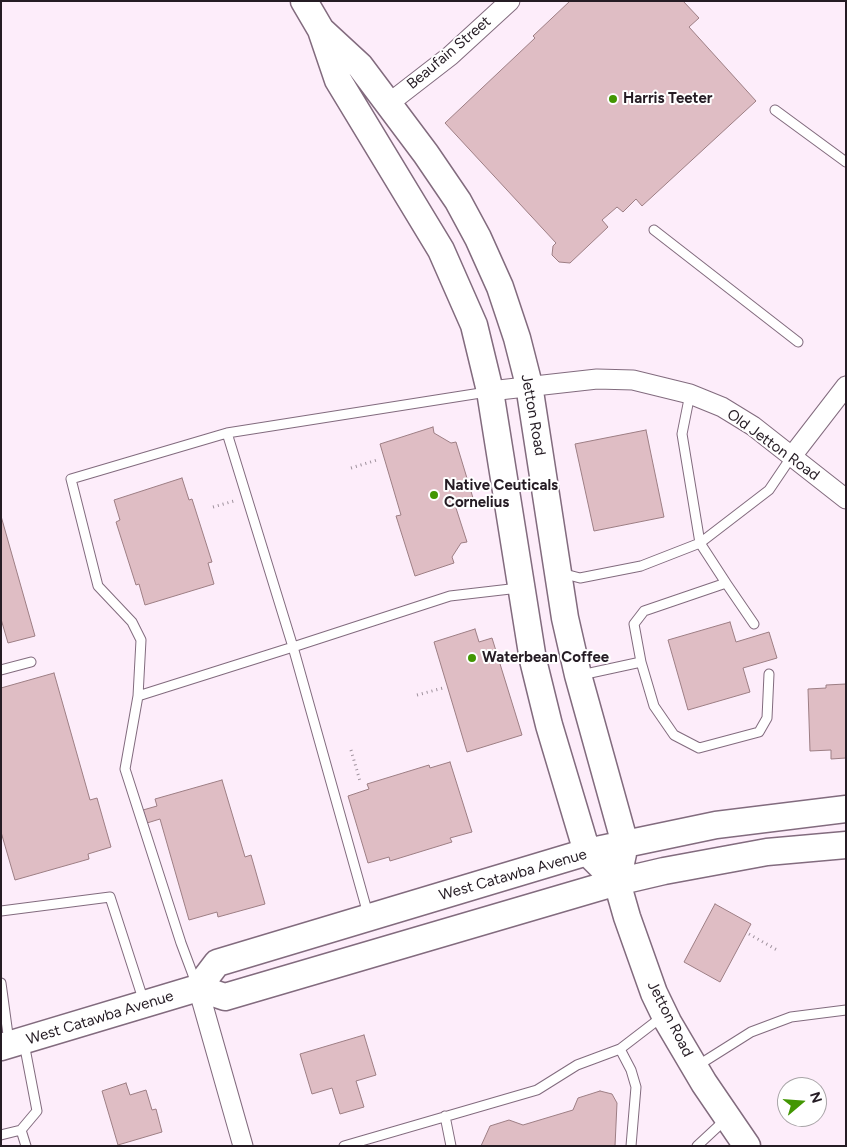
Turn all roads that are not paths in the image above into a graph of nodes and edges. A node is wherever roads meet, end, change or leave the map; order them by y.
1 (304, 1) edge
2 (510, 1) edge
3 (321, 30) junction
4 (388, 104) junction
5 (775, 110) dead end
6 (846, 162) edge
7 (654, 230) dead end
8 (798, 342) dead end
9 (529, 385) junction
10 (846, 386) edge
11 (490, 391) junction
12 (690, 394) junction
13 (227, 433) junction
14 (792, 456) junction
15 (846, 499) edge
16 (700, 543) junction
17 (559, 573) junction
18 (726, 583) junction
19 (520, 587) junction
20 (754, 624) dead end
21 (293, 648) junction
22 (31, 662) dead end
23 (641, 662) junction
24 (1, 670) edge
25 (769, 674) dead end
26 (578, 676) junction
27 (138, 696) junction
28 (846, 809) edge
29 (625, 844) junction
30 (846, 845) edge
31 (588, 852) junction
32 (617, 882) junction
33 (1, 911) edge
34 (368, 917) junction
35 (1, 983) edge
36 (198, 988) junction
37 (145, 1004) junction
38 (846, 1010) edge
39 (665, 1014) junction
40 (11, 1044) edge
41 (620, 1049) junction
42 (695, 1068) junction
43 (445, 1116) junction
44 (727, 1118) junction
45 (21, 1130) junction
46 (1, 1135) edge
47 (26, 1146) edge
48 (243, 1146) edge
49 (344, 1146) edge
50 (451, 1146) edge
51 (631, 1146) edge
52 (697, 1146) edge
53 (747, 1146) edge

1 - 3 street, Jetton Road
2 - 4 street, Beaufain Street
3 - 4 street, Jetton Road
3 - 11 street, Jetton Road
4 - 9 street, Jetton Road
5 - 6 lane
7 - 8 lane
9 - 11 street, Old Jetton Road
9 - 12 street, Old Jetton Road
9 - 17 street, Jetton Road
10 - 14 street
11 - 13 lane
11 - 19 street, Jetton Road
12 - 14 street, Old Jetton Road
12 - 16 lane
13 - 21 lane
13 - 27 lane
14 - 15 street, Old Jetton Road
14 - 16 lane
16 - 17 lane
16 - 18 lane
17 - 26 street, Jetton Road
18 - 20 lane
18 - 23 lane
19 - 21 lane
19 - 31 street, Jetton Road
21 - 27 lane
21 - 34 lane
22 - 24 lane
23 - 25 lane
23 - 26 lane
26 - 29 street, Jetton Road
27 - 36 lane
28 - 29 street, West Catawba Avenue
29 - 31 street, West Catawba Avenue
29 - 32 street, Jetton Road
30 - 32 street
31 - 32 street, Jetton Road
31 - 34 street, West Catawba Avenue
32 - 36 street
32 - 39 street, Jetton Road
33 - 37 lane
34 - 36 street, West Catawba Avenue
35 - 40 lane
36 - 37 street, West Catawba Avenue
36 - 48 street
37 - 40 street, West Catawba Avenue
38 - 42 lane
39 - 41 lane
39 - 42 street, Jetton Road
40 - 45 lane
41 - 43 lane
41 - 51 lane
42 - 44 street, Jetton Road
43 - 49 lane
43 - 50 lane
44 - 52 lane
44 - 53 street, Jetton Road
45 - 46 lane
45 - 47 lane

